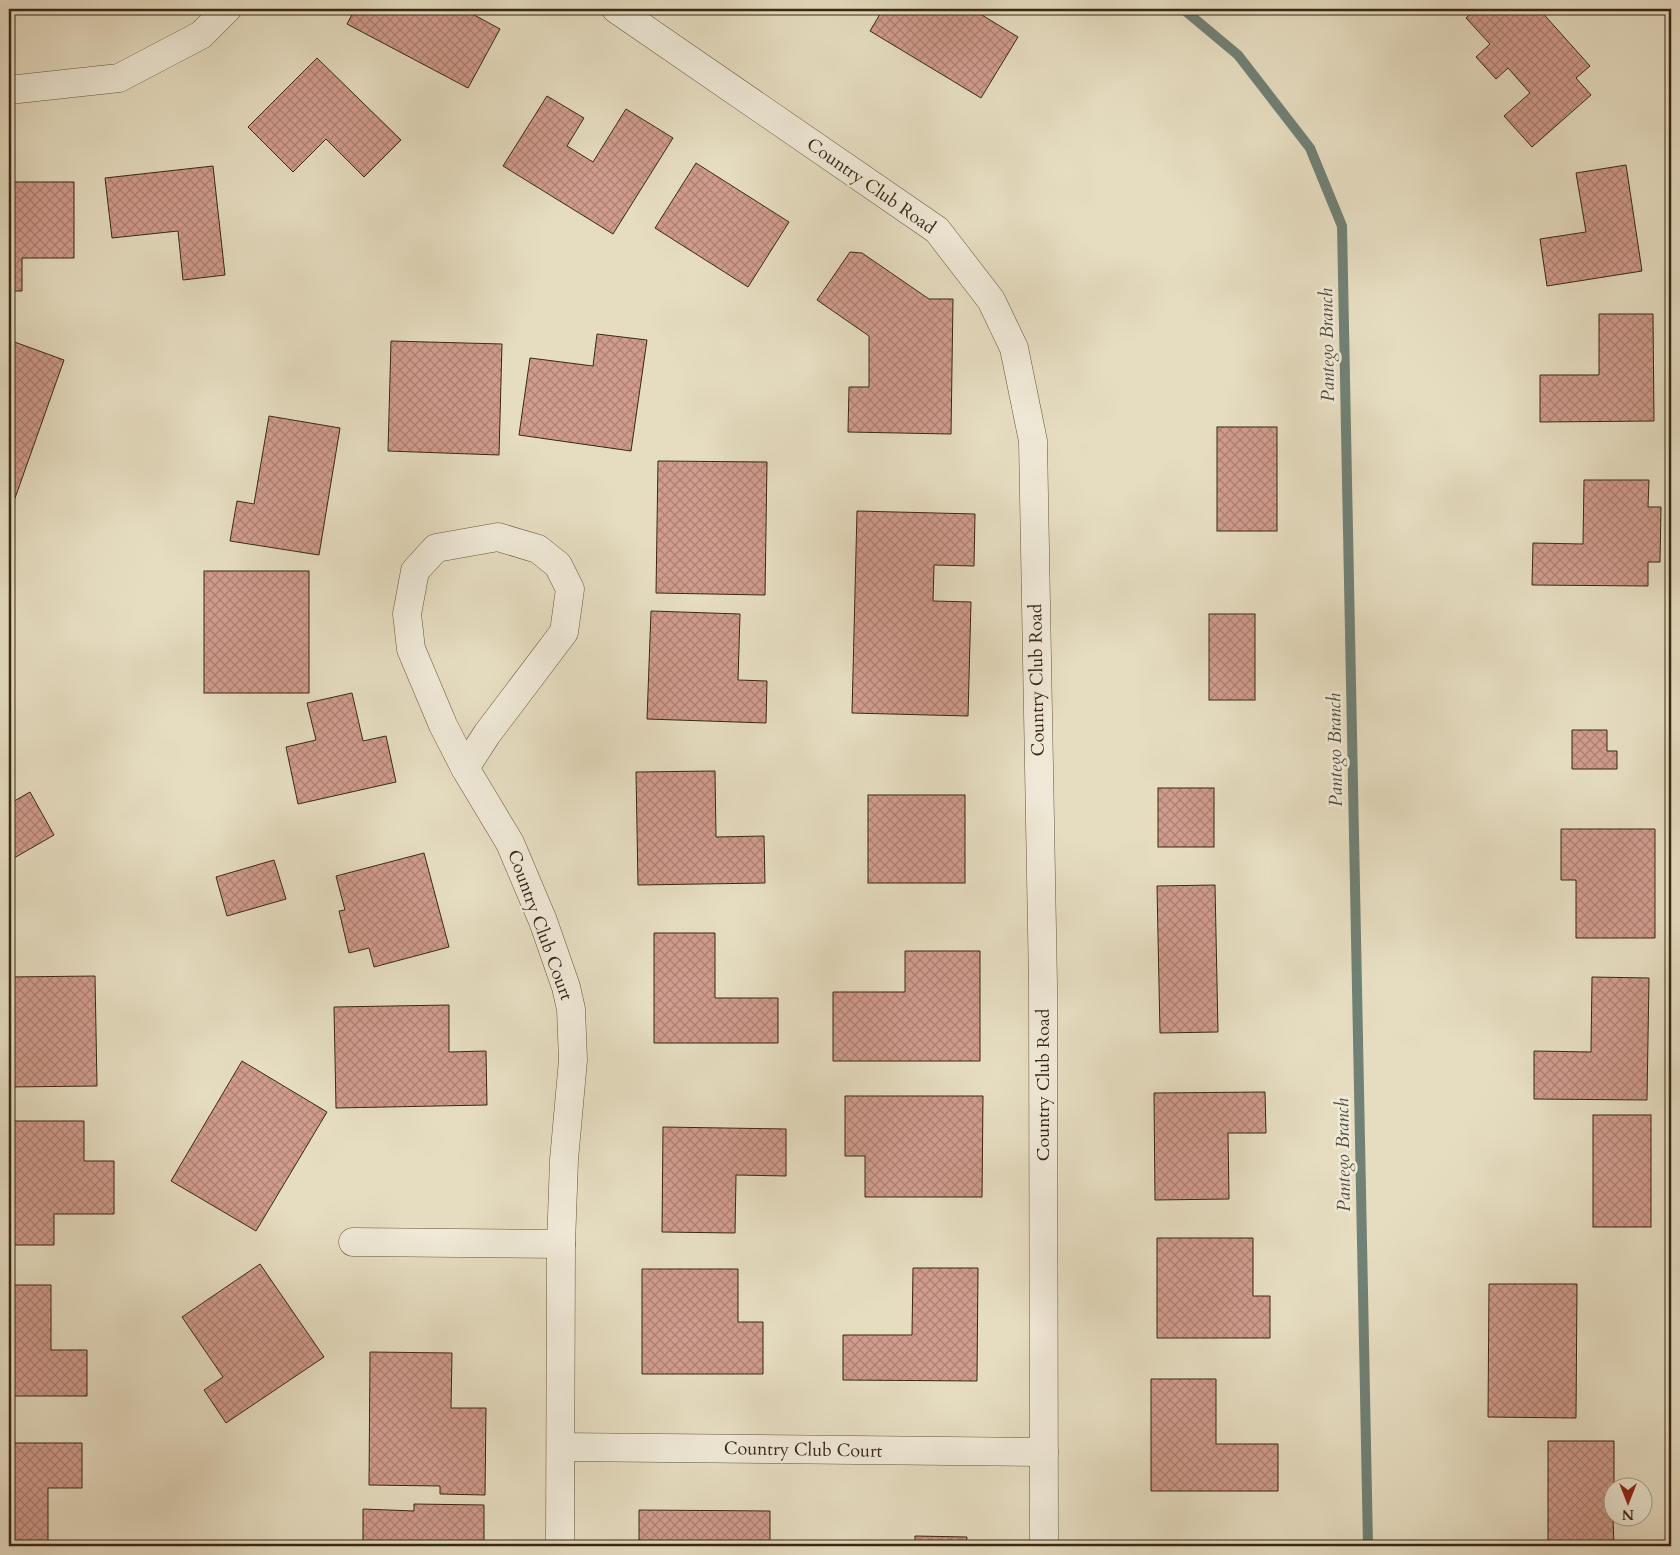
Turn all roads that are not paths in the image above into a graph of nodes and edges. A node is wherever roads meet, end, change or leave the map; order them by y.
1 (227, 9) edge
2 (616, 9) edge
3 (9, 90) edge
4 (465, 768) junction
5 (353, 1242) dead end
6 (561, 1244) junction
7 (561, 1447) junction
8 (1044, 1452) junction
9 (560, 1546) edge
10 (1044, 1546) edge

1 - 3 street
2 - 8 street, Country Club Road
4 - 4 street, Country Club Court
4 - 6 street, Country Club Court
5 - 6 street
6 - 7 street, Country Club Court
7 - 8 street, Country Club Court
7 - 9 street, Country Club Court
8 - 10 street, Country Club Road

